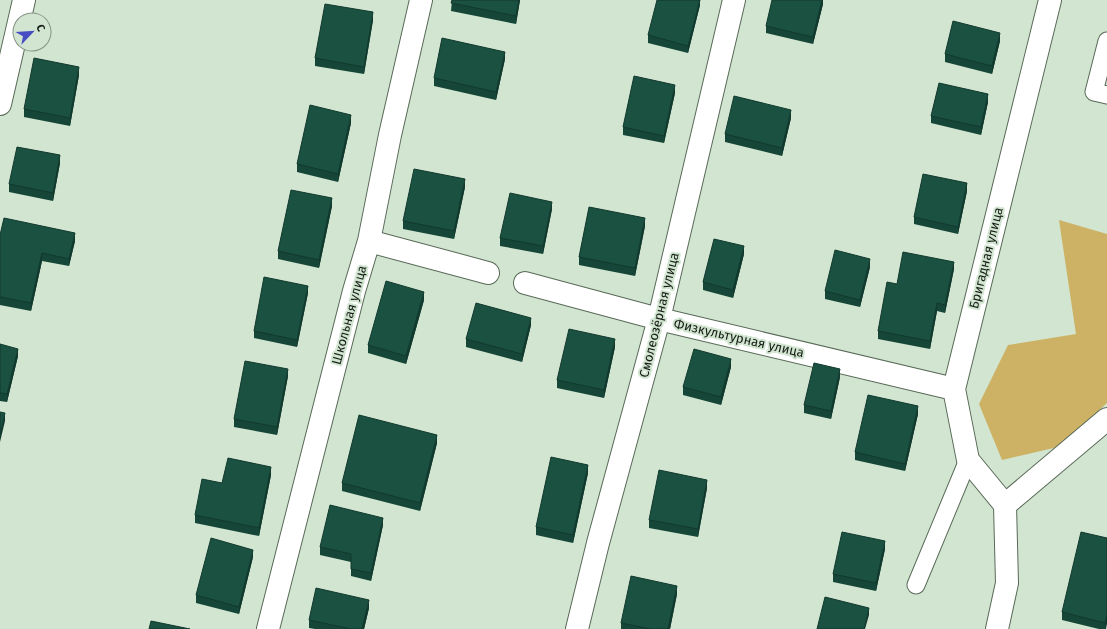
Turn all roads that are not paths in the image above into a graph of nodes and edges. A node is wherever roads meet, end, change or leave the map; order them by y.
1 (24, 0) edge
2 (421, 0) edge
3 (734, 0) edge
4 (1050, 0) edge
5 (1107, 41) edge
6 (1107, 95) edge
7 (0, 104) edge
8 (369, 241) junction
9 (488, 273) dead end
10 (525, 283) dead end
11 (659, 319) junction
12 (954, 389) junction
13 (1107, 419) edge
14 (968, 460) junction
15 (1005, 505) junction
16 (916, 584) dead end
17 (268, 629) edge
18 (577, 629) edge
19 (997, 629) edge

1 - 7 street
2 - 8 street, Школьная улица
3 - 11 street, Смолеозёрная улица
4 - 12 street, Бригадная улица
5 - 6 lane
8 - 9 street
8 - 17 street, Школьная улица
10 - 11 street, Физкультурная улица
11 - 12 street, Физкультурная улица
11 - 18 street, Смолеозёрная улица
12 - 14 street, Бригадная улица
13 - 15 street
14 - 15 street, Бригадная улица
14 - 16 lane
15 - 19 street

